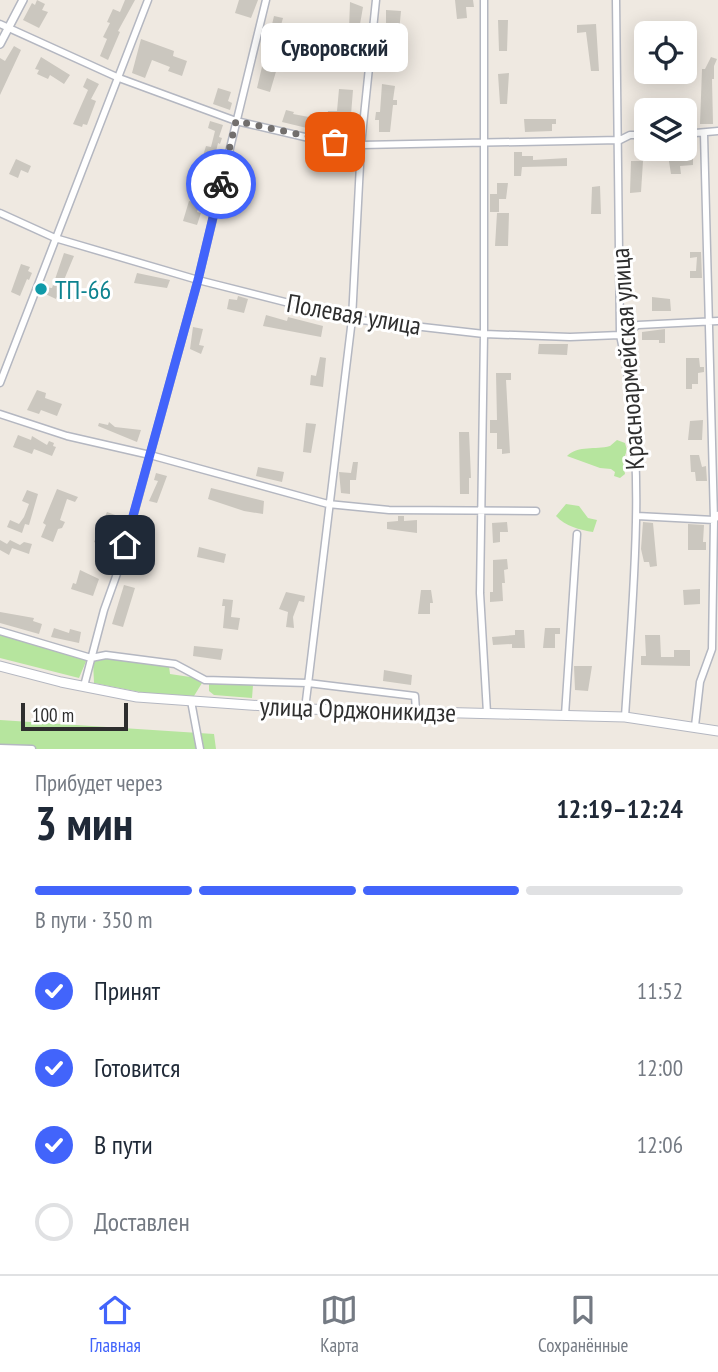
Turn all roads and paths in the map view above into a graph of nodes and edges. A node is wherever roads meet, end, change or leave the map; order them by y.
1 (23, 0) edge
2 (148, 0) edge
3 (266, 0) edge
4 (376, 0) edge
5 (484, 0) edge
6 (616, 0) edge
7 (0, 24) edge
8 (8, 28) junction
9 (0, 44) edge
10 (119, 78) junction
11 (236, 121) junction
12 (718, 131) edge
13 (697, 134) edge
14 (704, 134) junction
15 (634, 135) edge
16 (620, 140) junction
17 (482, 144) junction
18 (361, 145) junction
19 (0, 213) edge
20 (55, 237) junction
21 (198, 280) junction
22 (352, 319) junction
23 (709, 321) junction
24 (718, 321) edge
25 (484, 334) junction
26 (620, 335) junction
27 (0, 383) edge
28 (0, 414) edge
29 (150, 454) junction
30 (328, 504) junction
31 (481, 511) junction
32 (536, 511) dead end
33 (638, 516) junction
34 (716, 518) edge
35 (577, 534) dead end
36 (0, 631) edge
37 (91, 658) junction
38 (0, 666) edge
39 (308, 683) junction
40 (83, 686) junction
41 (191, 701) junction
42 (305, 709) junction
43 (416, 711) junction
44 (487, 713) junction
45 (565, 715) junction
46 (625, 718) junction
47 (695, 726) junction
48 (718, 731) edge
49 (0, 748) edge
50 (32, 749) edge
51 (200, 749) edge

1 - 8 street
2 - 10 street
3 - 11 street
4 - 18 street
5 - 17 street
6 - 16 street, Красноармейская улица
7 - 8 street
8 - 9 street
8 - 10 street
10 - 11 street
10 - 20 street
11 - 18 street
11 - 21 street
12 - 14 street
13 - 14 street
14 - 23 street
15 - 16 street
16 - 17 street
16 - 26 street, Красноармейская улица
17 - 18 street
17 - 25 street
18 - 22 street
19 - 20 street, Полевая улица
20 - 21 street, Полевая улица
20 - 27 street
21 - 22 street, Полевая улица
21 - 29 street
22 - 25 street, Полевая улица
22 - 30 street
23 - 24 street, Полевая улица
23 - 26 street, Полевая улица
23 - 34 street
25 - 26 street, Полевая улица
25 - 31 street
26 - 33 street, Красноармейская улица
28 - 29 street
29 - 30 street
29 - 37 street
30 - 31 street
30 - 39 street
31 - 32 street
31 - 44 street
33 - 34 street
33 - 46 street, Красноармейская улица
34 - 47 street
35 - 45 street
36 - 37 street
37 - 39 street
37 - 40 street
38 - 40 main road, улица Орджоникидзе
39 - 42 street
39 - 43 street
40 - 41 main road, улица Орджоникидзе
41 - 42 main road, улица Орджоникидзе
41 - 51 street
42 - 43 main road, улица Орджоникидзе
43 - 44 main road, улица Орджоникидзе
44 - 45 main road, улица Орджоникидзе
45 - 46 main road, улица Орджоникидзе
46 - 47 main road, улица Орджоникидзе
47 - 48 main road, улица Орджоникидзе
49 - 50 street

